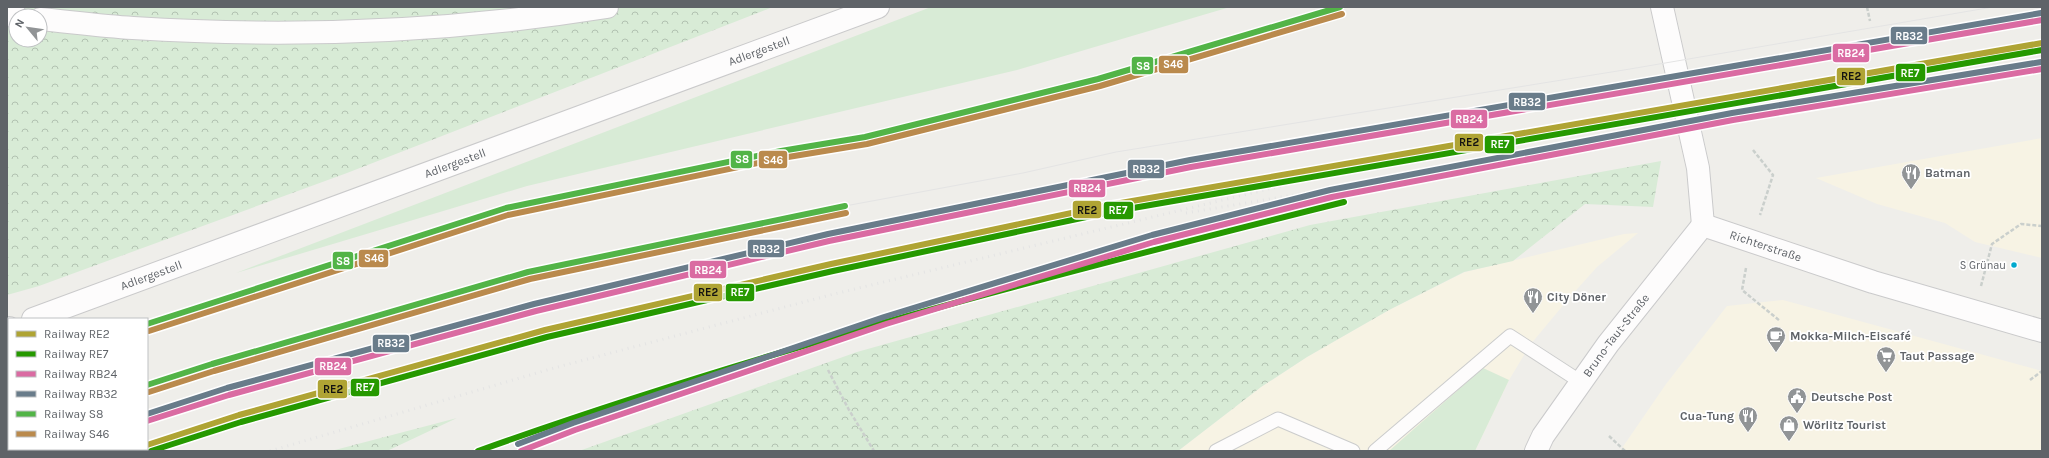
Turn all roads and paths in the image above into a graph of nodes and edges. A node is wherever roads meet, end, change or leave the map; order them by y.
1 (606, 7) edge
2 (878, 7) edge
3 (1662, 7) edge
4 (1867, 7) edge
5 (48, 20) edge
6 (1870, 20) dead end
7 (1703, 225) junction
8 (2042, 226) edge
9 (1975, 312) junction
10 (36, 318) edge
11 (2042, 332) edge
12 (828, 370) dead end
13 (2042, 371) edge
14 (2030, 380) dead end
15 (1581, 382) junction
16 (1609, 436) dead end
17 (874, 451) edge
18 (1216, 451) edge
19 (1353, 451) edge
20 (1375, 451) edge
21 (1536, 451) edge
22 (1625, 451) edge

1 - 5 main road
2 - 10 main road, Adlergestell
3 - 7 main road
4 - 6 path
7 - 9 main road, Richterstraße
7 - 15 main road, Bruno-Taut-Straße
8 - 9 path
9 - 11 main road, Richterstraße
12 - 17 path
13 - 14 path
15 - 20 lane
15 - 21 main road, Bruno-Taut-Straße
16 - 22 path
18 - 19 lane

